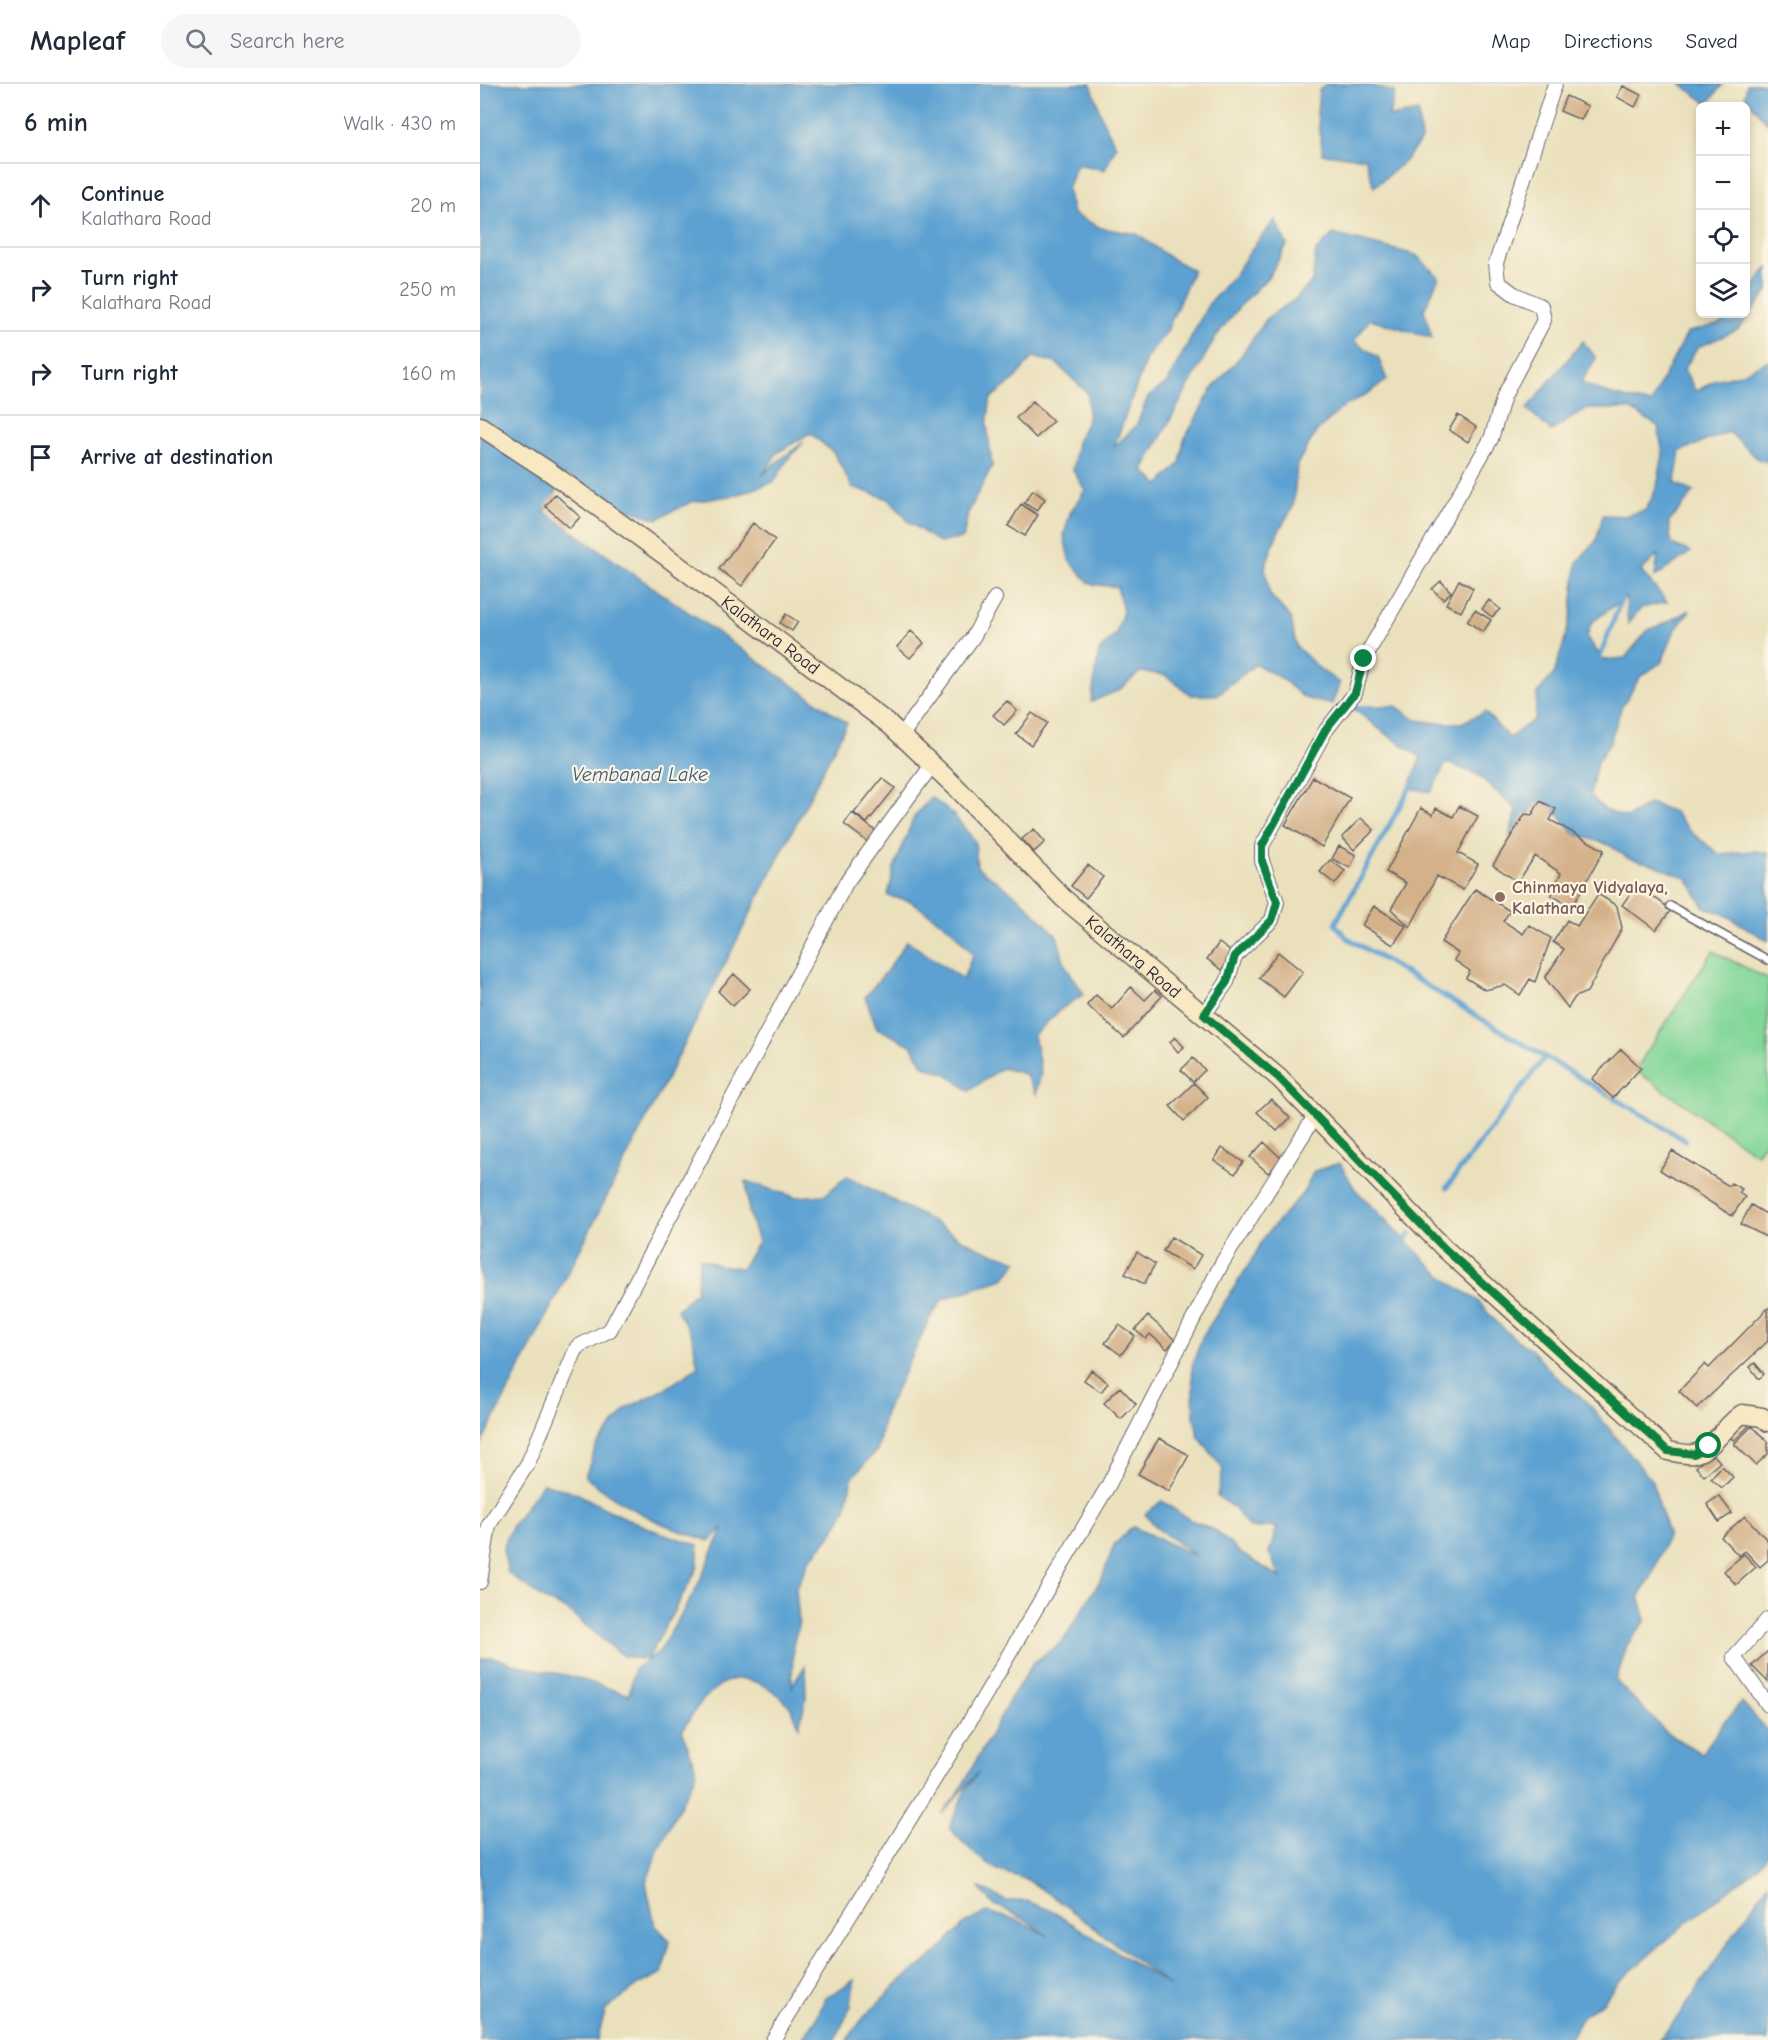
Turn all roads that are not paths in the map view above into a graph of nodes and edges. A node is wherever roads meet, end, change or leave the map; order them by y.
1 (1555, 84) edge
2 (480, 426) edge
3 (994, 598) dead end
4 (901, 736) junction
5 (932, 765) junction
6 (1670, 906) dead end
7 (1768, 960) edge
8 (1204, 1015) junction
9 (1315, 1116) junction
10 (1768, 1422) edge
11 (480, 1582) edge
12 (1768, 1619) edge
13 (1768, 1705) edge
14 (773, 2040) edge

1 - 8 street
2 - 4 street, Kalathara Road
3 - 4 street
4 - 5 street, Kalathara Road
5 - 8 street, Kalathara Road
5 - 11 street
6 - 7 lane
8 - 9 street, Kalathara Road
9 - 10 street, Kalathara Road
9 - 14 street
12 - 13 street

